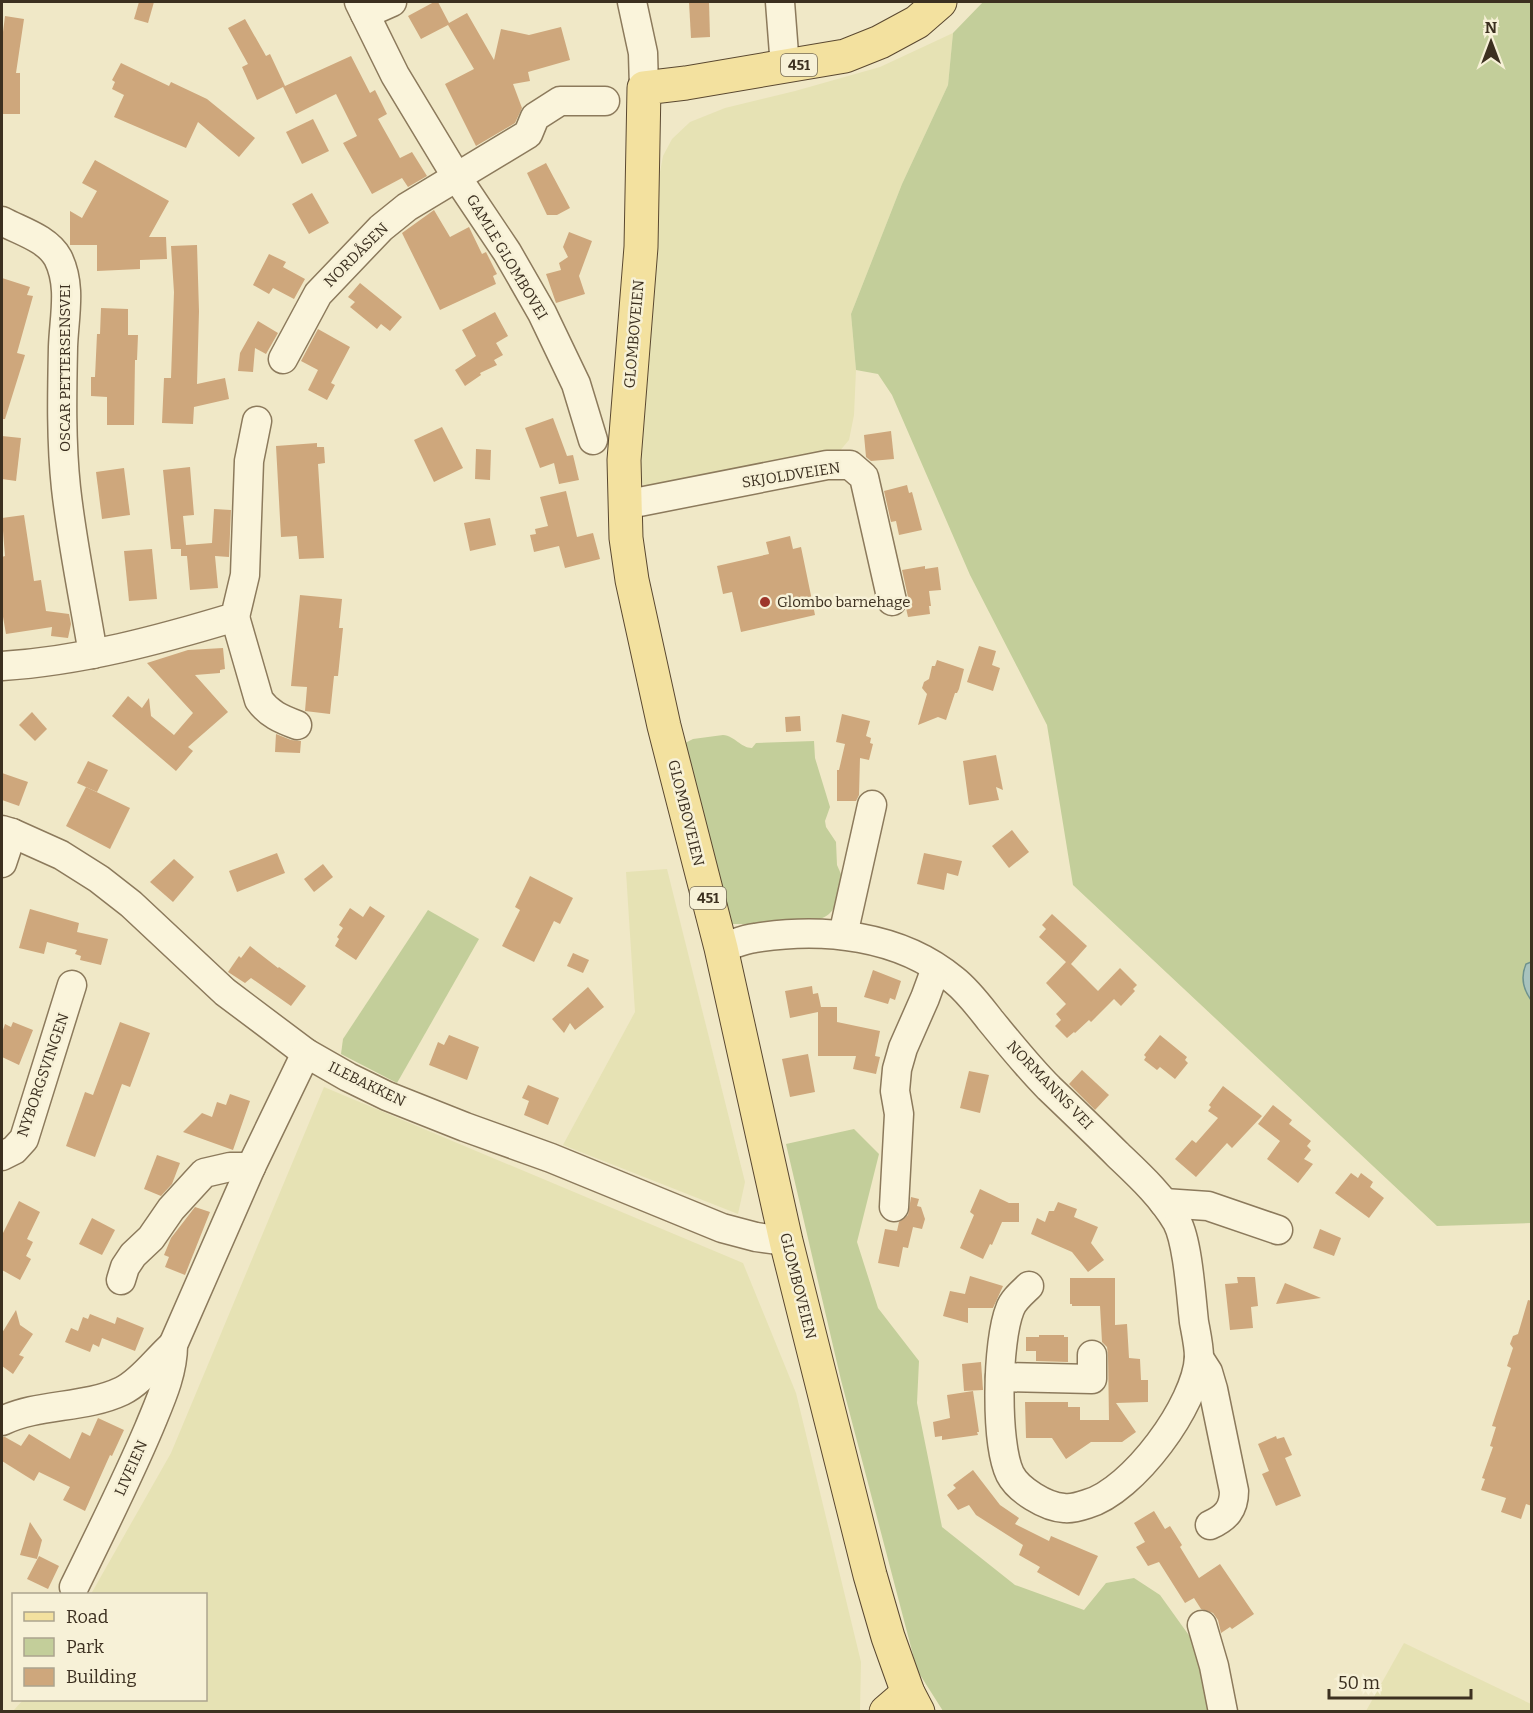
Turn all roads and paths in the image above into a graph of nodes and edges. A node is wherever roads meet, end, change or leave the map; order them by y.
1 (392, 2) edge
2 (632, 2) edge
3 (780, 2) edge
4 (940, 2) edge
5 (362, 8) edge
6 (785, 67) junction
7 (644, 88) junction
8 (605, 100) dead end
9 (456, 176) junction
10 (2, 221) edge
11 (283, 359) dead end
12 (257, 421) dead end
13 (593, 441) dead end
14 (624, 505) junction
15 (892, 601) dead end
16 (235, 617) junction
17 (93, 654) junction
18 (2, 666) edge
19 (297, 725) dead end
20 (872, 805) dead end
21 (7, 832) edge
22 (2, 863) edge
23 (843, 935) junction
24 (721, 948) junction
25 (936, 968) junction
26 (72, 985) dead end
27 (306, 1053) junction
28 (2, 1156) edge
29 (251, 1167) junction
30 (1164, 1203) junction
31 (894, 1207) dead end
32 (1278, 1230) dead end
33 (786, 1241) junction
34 (121, 1280) dead end
35 (1029, 1286) dead end
36 (173, 1345) junction
37 (1092, 1355) dead end
38 (1199, 1358) junction
39 (1000, 1377) junction
40 (2, 1421) edge
41 (1210, 1525) dead end
42 (74, 1587) dead end
43 (1202, 1625) dead end
44 (904, 1705) edge
45 (1223, 1712) edge

1 - 5 street, GAMLE GLOMBOVEI
2 - 7 street, GLOMBOVEIEN
3 - 6 street
4 - 6 main road, 451
5 - 9 street, GAMLE GLOMBOVEI
6 - 7 main road, 451
7 - 14 main road, GLOMBOVEIEN / 451
8 - 9 street
9 - 11 street, NORDÅSEN
9 - 13 street, GAMLE GLOMBOVEI
10 - 17 street, OSCAR PETTERSENSVEI
12 - 16 street
14 - 15 street, SKJOLDVEIEN
14 - 24 main road, GLOMBOVEIEN / 451
16 - 17 street
16 - 19 street
17 - 18 street
20 - 23 street
21 - 22 street
21 - 27 street, ILEBAKKEN
23 - 24 street, NORMANNS VEI
23 - 25 street, NORMANNS VEI
24 - 33 main road, GLOMBOVEIEN / 451
25 - 30 street, NORMANNS VEI
25 - 31 street
26 - 28 street, NYBORGSVINGEN
27 - 29 street, LIVEIEN
27 - 33 street, ILEBAKKEN
29 - 34 street
29 - 36 street, LIVEIEN
30 - 32 street
30 - 38 street, NORMANNS VEI
33 - 44 main road, GLOMBOVEIEN / 451
35 - 39 street, NORMANNS VEI
36 - 40 street, LIVEIEN
36 - 42 street, LIVEIEN
37 - 39 street
38 - 39 street, NORMANNS VEI
38 - 41 street, NORMANNS VEI
43 - 45 street

